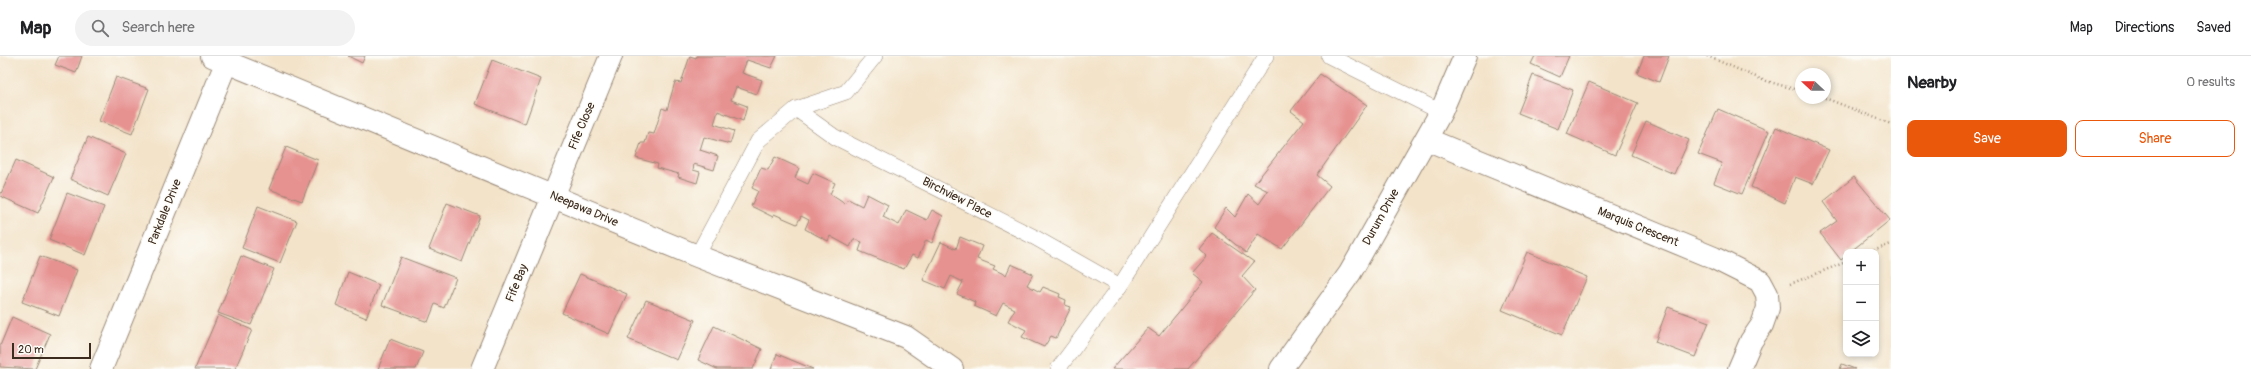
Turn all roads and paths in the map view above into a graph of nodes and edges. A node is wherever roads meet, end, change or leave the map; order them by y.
1 (612, 56) edge
2 (875, 56) edge
3 (1266, 56) edge
4 (1329, 56) edge
5 (1465, 56) edge
6 (1707, 56) edge
7 (222, 58) edge
8 (1795, 89) edge
9 (1831, 100) edge
10 (796, 109) junction
11 (1441, 112) junction
12 (1891, 124) edge
13 (1426, 139) junction
14 (552, 196) junction
15 (1891, 244) edge
16 (1878, 249) edge
17 (696, 256) junction
18 (1843, 263) edge
19 (1120, 286) junction
20 (1767, 294) junction
21 (100, 369) edge
22 (482, 369) edge
23 (952, 369) edge
24 (1058, 369) edge
25 (1281, 369) edge
26 (1739, 369) edge

1 - 14 street, Fife Close
2 - 10 lane
3 - 19 lane
4 - 11 lane
5 - 11 street, Durum Drive
6 - 8 path
7 - 14 street, Neepawa Drive
7 - 21 street, Parkdale Drive
9 - 12 path
10 - 17 lane
10 - 19 lane, Birchview Place
11 - 13 street, Durum Drive
13 - 20 street, Marquis Crescent
13 - 25 street, Durum Drive
14 - 17 street, Neepawa Drive
14 - 22 street, Fife Bay
15 - 16 path
17 - 23 street, Neepawa Drive
18 - 20 path
19 - 24 lane
20 - 26 street

